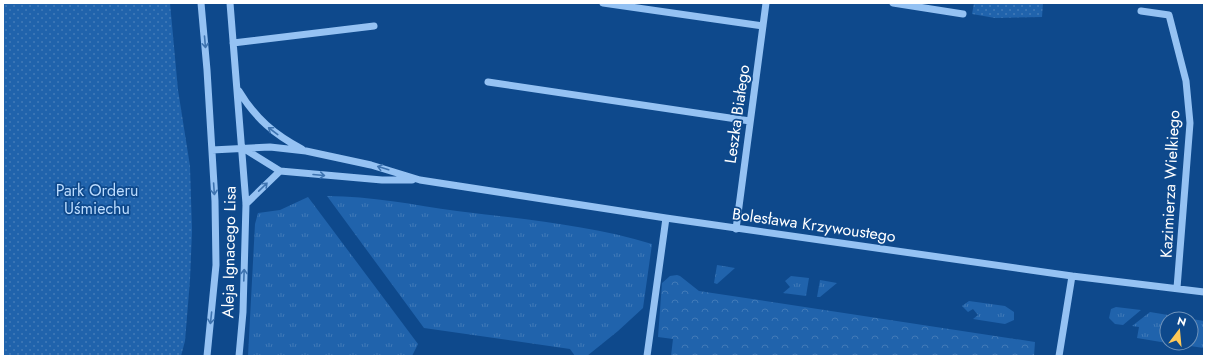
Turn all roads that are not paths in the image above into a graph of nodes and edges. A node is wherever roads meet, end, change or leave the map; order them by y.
1 (201, 3) edge
2 (230, 3) edge
3 (603, 3) edge
4 (766, 3) edge
5 (893, 3) edge
6 (1141, 10) dead end
7 (963, 14) dead end
8 (374, 26) dead end
9 (764, 26) junction
10 (233, 43) junction
11 (488, 82) dead end
12 (237, 90) junction
13 (750, 122) junction
14 (242, 148) junction
15 (212, 150) junction
16 (306, 151) junction
17 (280, 171) junction
18 (420, 180) junction
19 (246, 204) junction
20 (666, 218) junction
21 (736, 229) junction
22 (1072, 276) junction
23 (1177, 288) junction
24 (1204, 292) edge
25 (206, 356) edge
26 (239, 356) edge
27 (647, 356) edge
28 (1058, 356) edge

1 -> 15 street, Aleja Ignacego Lisa
2 - 10 street, Aleja Ignacego Lisa
3 - 9 street
4 - 9 street, Leszka Białego
5 - 7 street
6 - 23 street, Kazimierza Wielkiego
8 - 10 street
9 - 13 street, Leszka Białego
10 - 12 street, Aleja Ignacego Lisa
11 - 13 street
12 - 14 street, Aleja Ignacego Lisa
16 -> 12 street, Bolesława Krzywoustego
13 - 21 street, Leszka Białego
14 - 15 street
14 - 16 street, Bolesława Krzywoustego
14 - 17 street, Bolesława Krzywoustego
14 - 19 street, Aleja Ignacego Lisa
15 -> 25 street, Aleja Ignacego Lisa
18 -> 16 street, Bolesława Krzywoustego
17 -> 18 street, Bolesława Krzywoustego
19 -> 17 street
18 - 20 street, Bolesława Krzywoustego
26 -> 19 street, Aleja Ignacego Lisa
20 - 21 street, Bolesława Krzywoustego
20 - 27 street
21 - 22 street, Bolesława Krzywoustego
22 - 23 street, Bolesława Krzywoustego
22 - 28 street
23 - 24 street, Bolesława Krzywoustego

